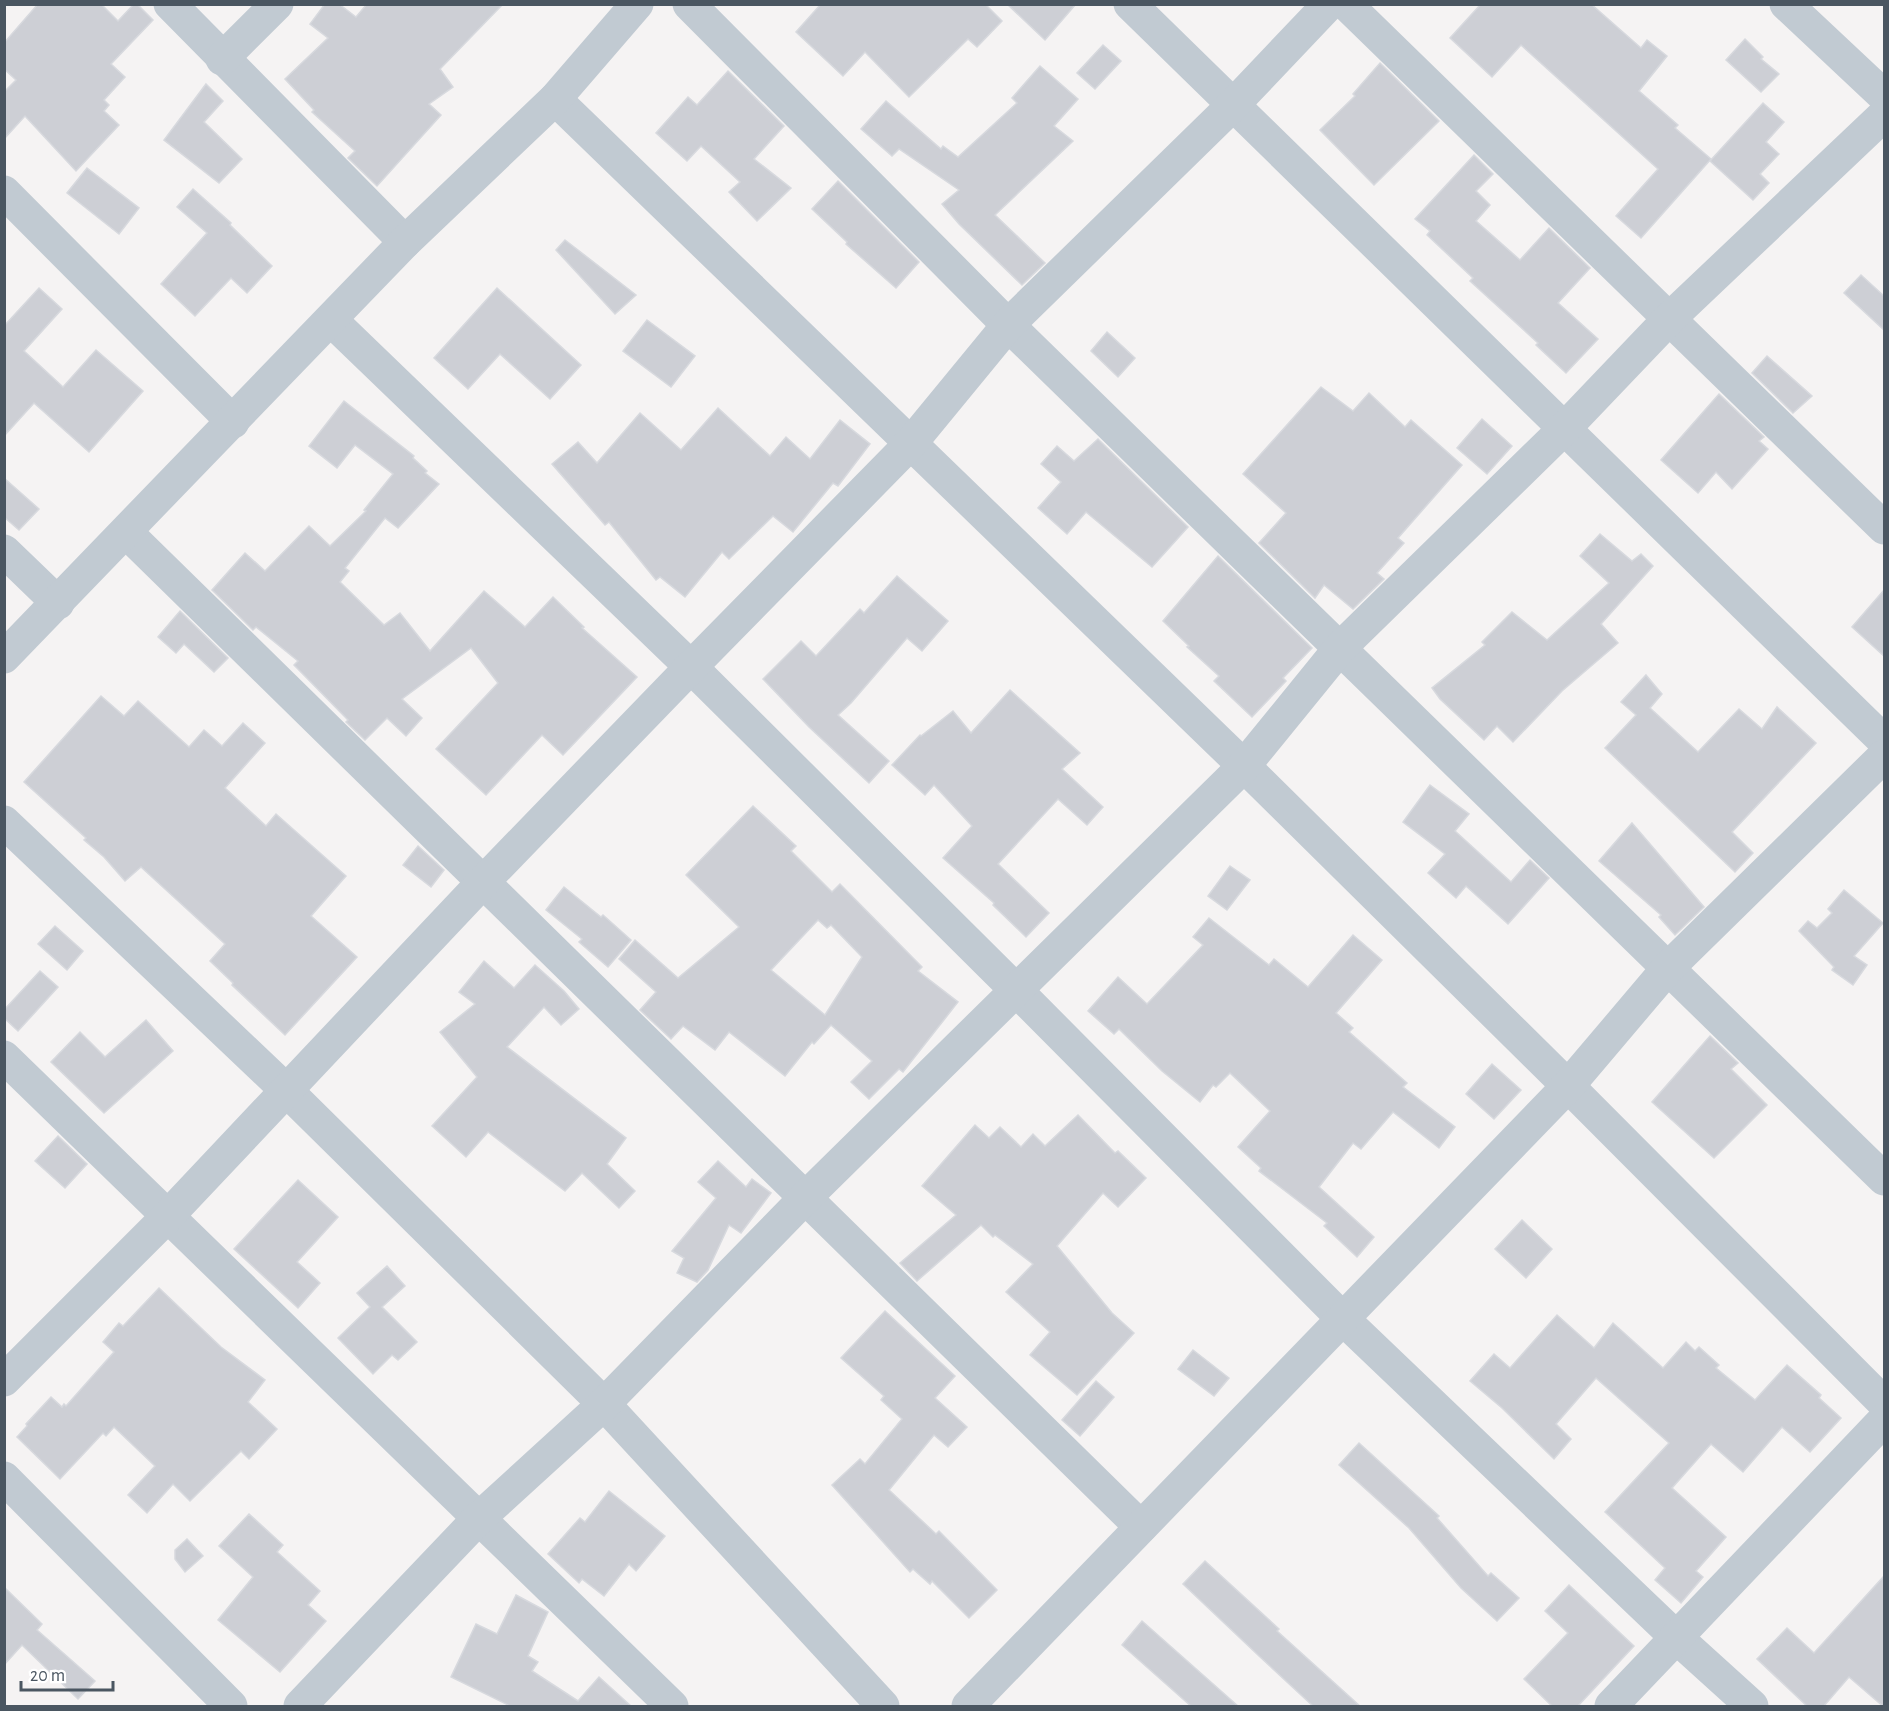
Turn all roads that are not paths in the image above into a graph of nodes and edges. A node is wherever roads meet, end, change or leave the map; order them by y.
1 (170, 4) edge
2 (278, 4) edge
3 (637, 4) edge
4 (689, 4) edge
5 (1130, 4) edge
6 (1329, 4) edge
7 (1346, 4) edge
8 (1786, 4) edge
9 (222, 59) junction
10 (1884, 96) edge
11 (555, 99) junction
12 (1232, 106) junction
13 (1884, 115) edge
14 (4, 192) edge
15 (405, 242) junction
16 (1670, 319) junction
17 (331, 320) junction
18 (1008, 325) junction
19 (233, 422) junction
20 (1564, 429) junction
21 (911, 443) junction
22 (1884, 528) edge
23 (126, 532) junction
24 (4, 551) edge
25 (58, 603) junction
26 (1340, 648) junction
27 (4, 657) edge
28 (691, 667) junction
29 (1884, 741) edge
30 (1884, 756) edge
31 (1244, 766) junction
32 (4, 822) edge
33 (483, 882) junction
34 (1668, 968) junction
35 (1016, 989) junction
36 (4, 1057) edge
37 (1568, 1086) junction
38 (286, 1090) junction
39 (1884, 1179) edge
40 (805, 1198) junction
41 (167, 1217) junction
42 (1343, 1319) junction
43 (4, 1380) edge
44 (1884, 1403) edge
45 (604, 1404) junction
46 (1884, 1420) edge
47 (4, 1478) edge
48 (478, 1519) junction
49 (1141, 1527) junction
50 (1678, 1639) junction
51 (231, 1707) edge
52 (300, 1707) edge
53 (672, 1707) edge
54 (883, 1707) edge
55 (968, 1707) edge
56 (1611, 1707) edge
57 (1752, 1707) edge

1 - 9 street
2 - 9 street
3 - 11 street
4 - 18 street
5 - 12 street
6 - 12 street
7 - 16 street
8 - 10 street
9 - 15 street
11 - 15 street
11 - 21 street
12 - 18 street
12 - 20 street
13 - 16 street
14 - 19 street
15 - 17 street
16 - 20 street
16 - 22 street
17 - 19 street
17 - 28 street
18 - 21 street
18 - 26 street
19 - 23 street
20 - 26 street
20 - 29 street
21 - 28 street
21 - 31 street
23 - 25 street
23 - 33 street
24 - 25 street
25 - 27 street
26 - 31 street
26 - 34 street
28 - 33 street
28 - 35 street
30 - 34 street
31 - 35 street
31 - 37 street
32 - 38 street
33 - 38 street
33 - 40 street
34 - 37 street
34 - 39 street
35 - 40 street
35 - 42 street
36 - 41 street
37 - 42 street
37 - 44 street
38 - 41 street
38 - 45 street
40 - 45 street
40 - 49 street
41 - 43 street
41 - 48 street
42 - 49 street
42 - 50 street
45 - 48 street
45 - 54 street
46 - 50 street
47 - 51 street
48 - 52 street
48 - 53 street
49 - 55 street
50 - 56 street
50 - 57 street

